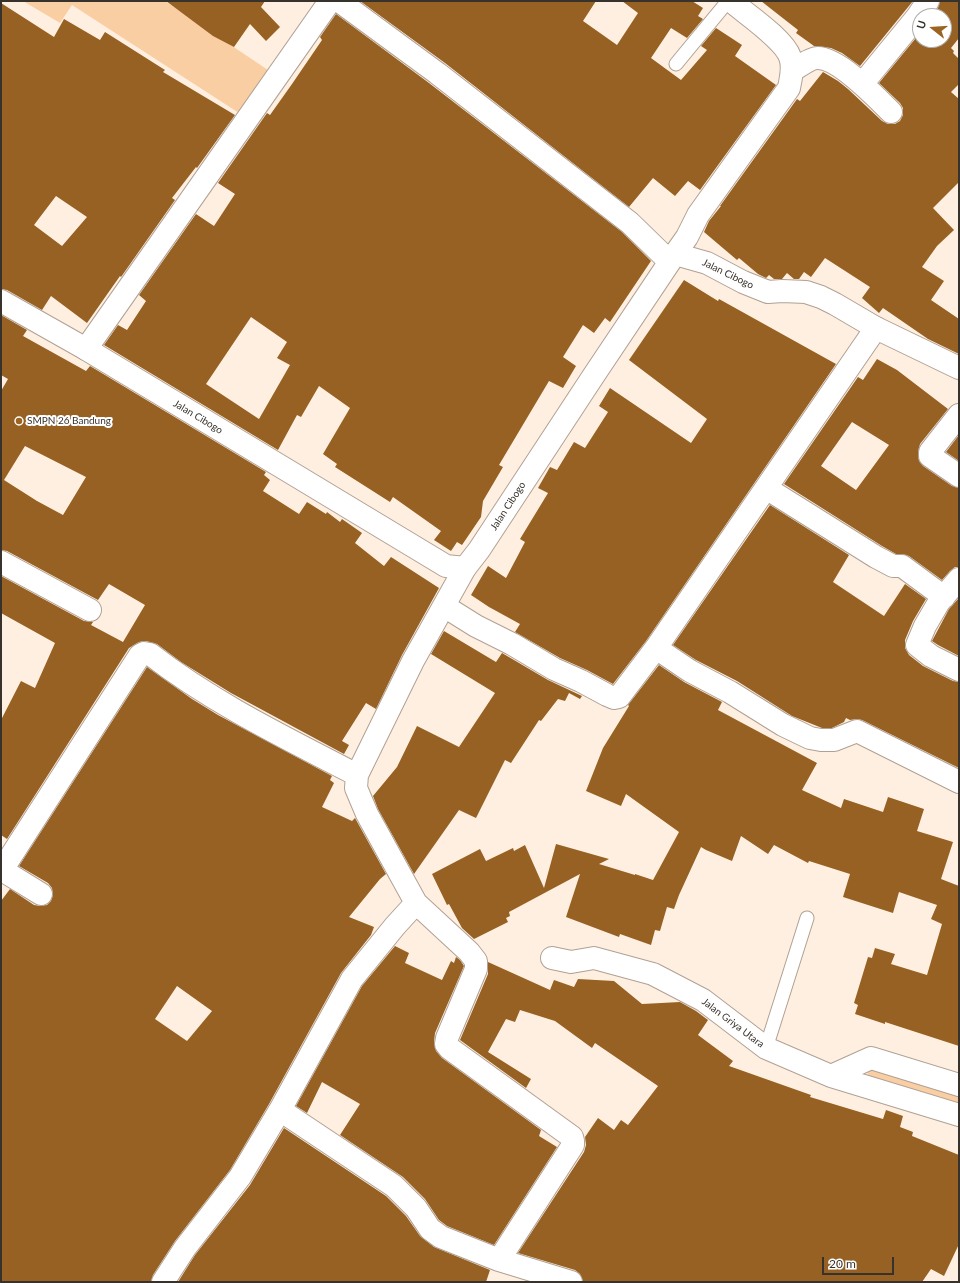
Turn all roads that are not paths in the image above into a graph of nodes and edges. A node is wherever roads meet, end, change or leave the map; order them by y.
1 (330, 1) edge
2 (339, 1) edge
3 (728, 1) edge
4 (731, 1) edge
5 (928, 1) edge
6 (676, 64) dead end
7 (793, 70) junction
8 (863, 83) junction
9 (891, 112) dead end
10 (672, 257) junction
11 (1, 300) edge
12 (876, 328) junction
13 (86, 349) junction
14 (959, 368) edge
15 (959, 415) edge
16 (959, 476) edge
17 (766, 488) junction
18 (1, 562) edge
19 (465, 568) junction
20 (959, 579) edge
21 (944, 597) junction
22 (444, 606) junction
23 (90, 610) dead end
24 (656, 648) junction
25 (959, 670) edge
26 (357, 775) junction
27 (959, 782) edge
28 (1, 870) edge
29 (41, 894) dead end
30 (416, 903) junction
31 (807, 918) dead end
32 (552, 958) dead end
33 (766, 1048) junction
34 (831, 1076) junction
35 (959, 1085) edge
36 (280, 1110) junction
37 (959, 1115) edge
38 (499, 1260) junction
39 (163, 1282) edge
40 (571, 1282) edge

1 - 13 street
2 - 10 street
3 - 6 lane
4 - 7 street
5 - 8 street
7 - 8 street
7 - 10 street
8 - 9 street
10 - 12 street, Jalan Cibogo
10 - 19 street, Jalan Cibogo
11 - 13 street, Jalan Cibogo
12 - 14 street, Jalan Cibogo
12 - 17 street
13 - 19 street, Jalan Cibogo
15 - 16 street
17 - 21 street
17 - 24 street
18 - 23 street
19 - 22 street
20 - 21 street
21 - 25 street
22 - 24 street
22 - 26 street
24 - 27 street
26 - 28 street
26 - 30 street
28 - 29 street
30 - 36 street
30 - 38 street
31 - 33 lane
32 - 33 street, Jalan Griya Utara
33 - 34 street, Jalan Griya Utara
34 - 35 street
34 - 37 street, Jalan Griya Utara
36 - 38 street
36 - 39 street
38 - 40 street

